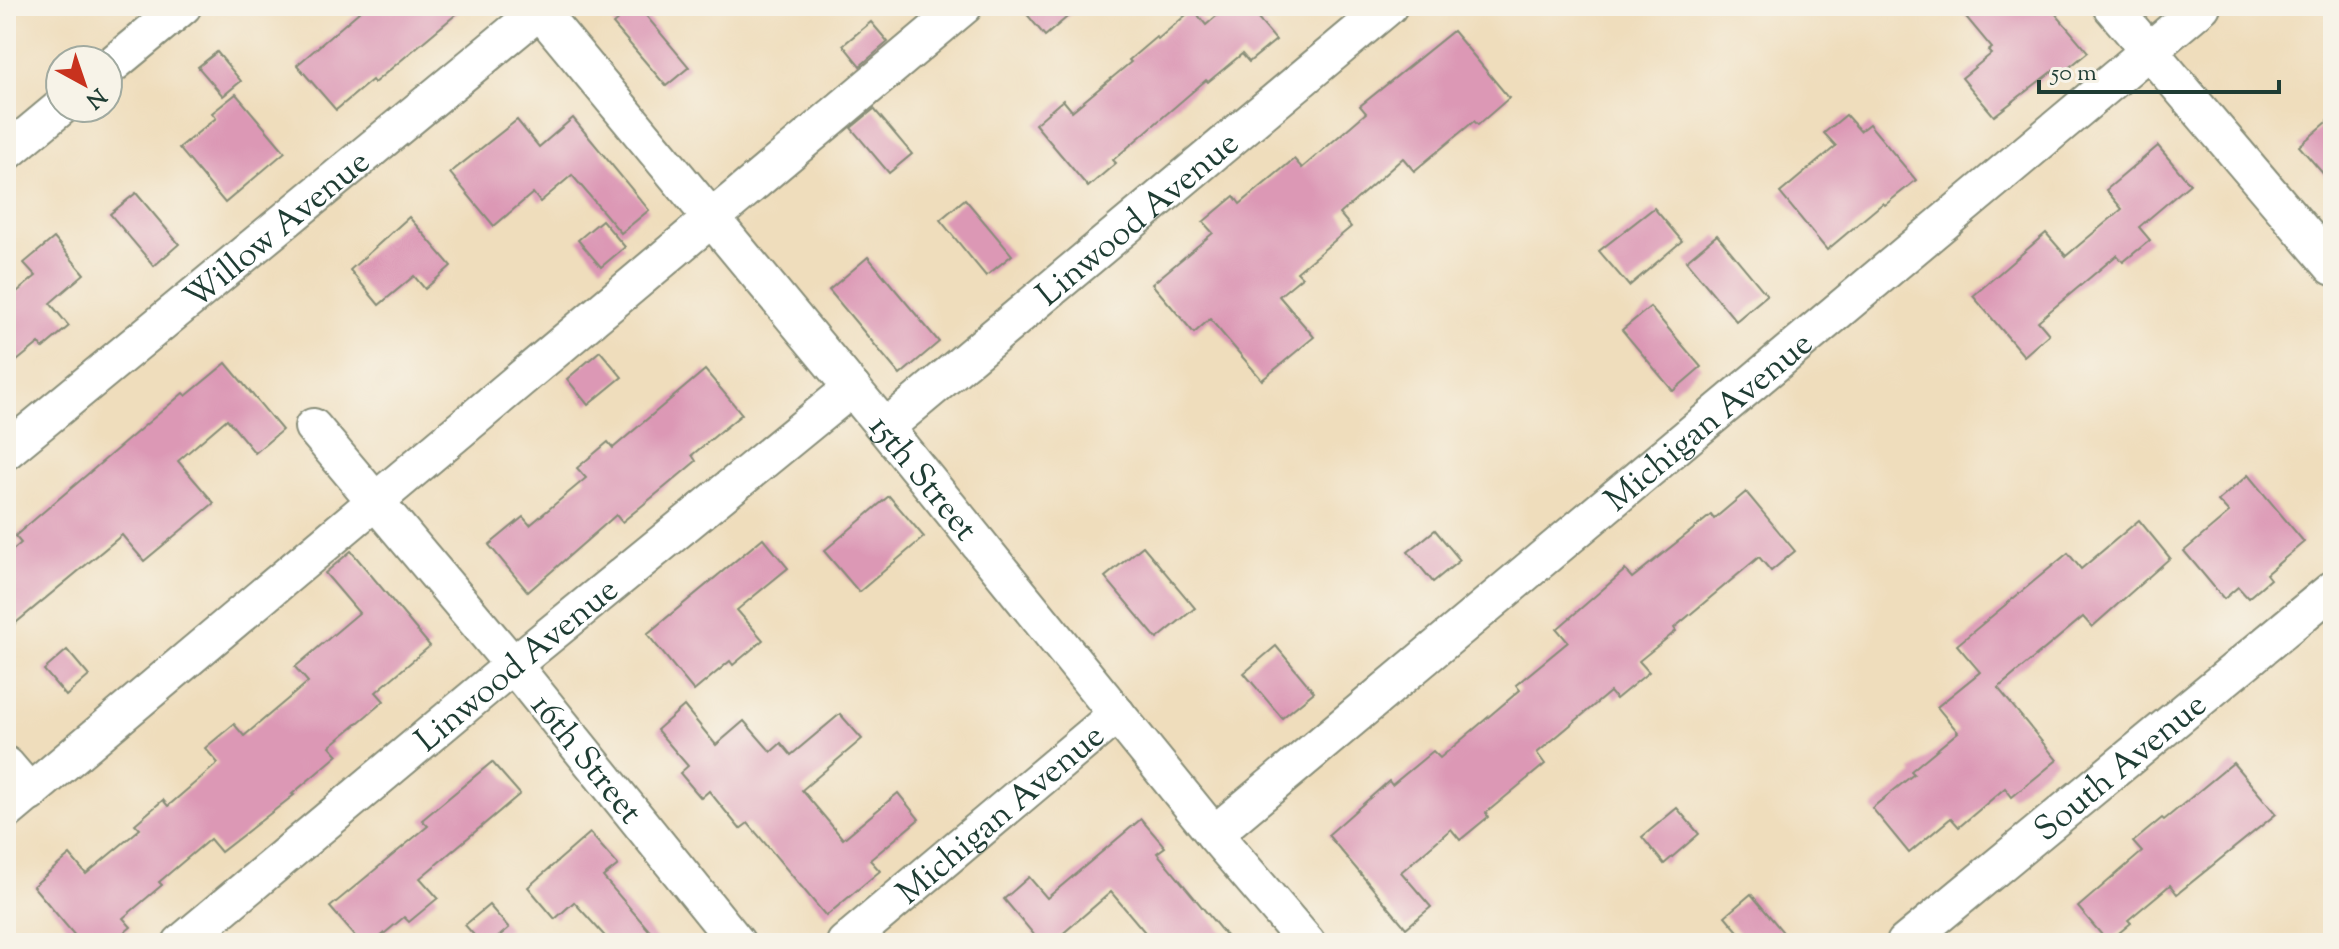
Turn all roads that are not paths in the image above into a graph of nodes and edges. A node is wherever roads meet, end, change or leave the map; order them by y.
1 (183, 6) edge
2 (964, 6) edge
3 (1389, 6) edge
4 (2111, 6) edge
5 (2202, 6) edge
6 (542, 8) edge
7 (2149, 51) junction
8 (124, 55) edge
9 (44, 121) edge
10 (6, 153) edge
11 (712, 220) junction
12 (2333, 267) edge
13 (852, 388) junction
14 (313, 427) dead end
15 (885, 428) junction
16 (6, 451) edge
17 (375, 501) junction
18 (2333, 589) edge
19 (513, 665) junction
20 (1117, 714) junction
21 (6, 765) edge
22 (18, 802) edge
23 (1214, 834) junction
24 (181, 943) edge
25 (737, 943) edge
26 (845, 943) edge
27 (1307, 943) edge
28 (1905, 943) edge

1 - 8 street
2 - 11 street
3 - 15 street, Linwood Avenue
4 - 7 street
5 - 7 street, Michigan Avenue
6 - 11 street, 15th Street
6 - 16 street, Willow Avenue
7 - 12 street
7 - 23 street, Michigan Avenue
9 - 10 street
11 - 13 street, 15th Street
11 - 17 street
13 - 15 street, 15th Street
13 - 19 street, Linwood Avenue
14 - 17 street, 16th Street
15 - 20 street, 15th Street
17 - 19 street, 16th Street
17 - 22 street
18 - 28 street, South Avenue
19 - 24 street, Linwood Avenue
19 - 25 street, 16th Street
20 - 23 street, 15th Street
20 - 26 street, Michigan Avenue
21 - 22 street
23 - 27 street, 15th Street

